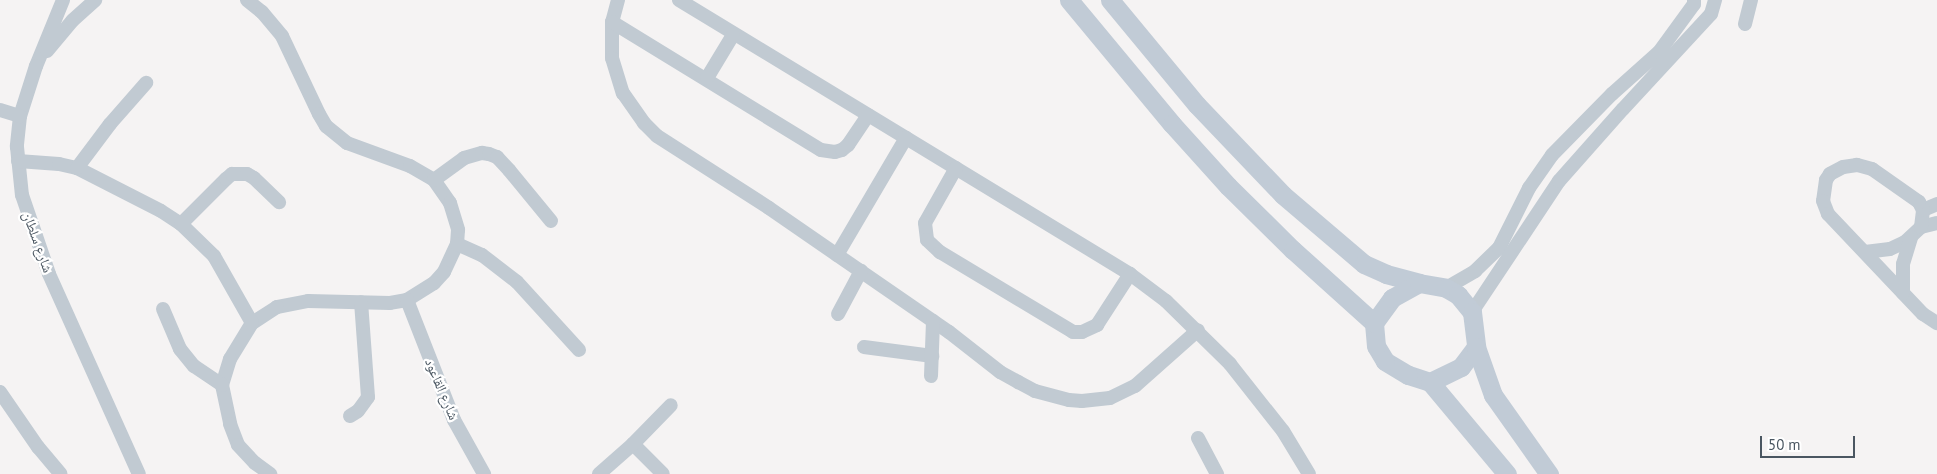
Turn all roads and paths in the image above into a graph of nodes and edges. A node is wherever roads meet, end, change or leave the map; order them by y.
1 (63, 0) edge
2 (95, 0) edge
3 (247, 0) edge
4 (618, 0) edge
5 (679, 0) edge
6 (1069, 0) edge
7 (1110, 0) edge
8 (1715, 0) edge
9 (1751, 0) edge
10 (1694, 2) edge
11 (1711, 14) junction
12 (612, 22) junction
13 (1745, 24) dead end
14 (733, 35) junction
15 (36, 66) junction
16 (707, 78) junction
17 (146, 83) dead end
18 (1612, 94) junction
19 (1623, 108) junction
20 (0, 110) edge
21 (868, 115) junction
22 (20, 116) junction
23 (906, 138) junction
24 (18, 161) junction
25 (77, 168) junction
26 (956, 168) junction
27 (434, 180) junction
28 (280, 202) dead end
29 (1937, 204) edge
30 (1923, 210) junction
31 (551, 222) dead end
32 (1937, 223) edge
33 (181, 224) junction
34 (1921, 227) junction
35 (1911, 237) junction
36 (457, 244) junction
37 (1865, 252) junction
38 (837, 255) junction
39 (861, 271) junction
40 (1130, 274) junction
41 (1419, 283) junction
42 (1446, 288) junction
43 (1903, 293) junction
44 (407, 300) junction
45 (361, 302) junction
46 (164, 309) dead end
47 (1472, 312) junction
48 (838, 314) dead end
49 (933, 321) junction
50 (252, 323) junction
51 (1374, 323) junction
52 (1937, 323) edge
53 (1198, 330) junction
54 (1476, 347) junction
55 (864, 348) dead end
56 (579, 350) dead end
57 (932, 356) junction
58 (931, 376) dead end
59 (1430, 382) junction
60 (222, 385) junction
61 (0, 392) edge
62 (671, 405) dead end
63 (350, 416) dead end
64 (1198, 438) dead end
65 (634, 444) junction
66 (61, 474) edge
67 (140, 474) edge
68 (270, 474) edge
69 (484, 474) edge
70 (599, 474) edge
71 (664, 474) edge
72 (1217, 474) edge
73 (1309, 474) edge
74 (1507, 474) edge
75 (1549, 474) edge

1 - 15 street, شارع سلطان
2 - 15 street
3 - 27 street
4 - 12 street
5 - 14 street
6 - 51 street
7 - 41 street
8 - 11 street
9 - 13 street
10 - 11 street
10 - 18 street
11 - 19 street
12 - 16 street
12 - 38 street
14 - 16 street
14 - 21 street
15 - 22 street, شارع سلطان
16 - 21 street
17 - 25 street
18 - 19 street
18 - 42 street
19 - 47 street
20 - 22 street
21 - 23 street
22 - 24 street, شارع سلطان
23 - 26 street
23 - 38 street
24 - 25 street
24 - 67 street, شارع سلطان
25 - 33 street
26 - 40 street
26 - 40 street
27 - 31 street
27 - 36 street
28 - 33 street
29 - 30 street
30 - 34 street
30 - 37 street
32 - 34 street
33 - 50 street
34 - 35 street
35 - 37 street
35 - 43 street
36 - 44 street
36 - 56 street
37 - 43 street
38 - 39 street
39 - 48 street
39 - 49 street
40 - 53 street
41 - 42 street
41 - 51 street
42 - 47 street
43 - 52 street
44 - 45 street
44 - 69 street, شارع القاعود
45 - 50 street
45 - 63 street
46 - 60 street
47 - 54 street
49 - 53 street
49 - 57 street
50 - 60 street
51 - 59 street
53 - 73 street
54 - 59 street
54 - 75 street
55 - 57 street
57 - 58 street
59 - 74 street
60 - 68 street
61 - 66 street
62 - 65 street
64 - 72 street
65 - 70 street
65 - 71 street

